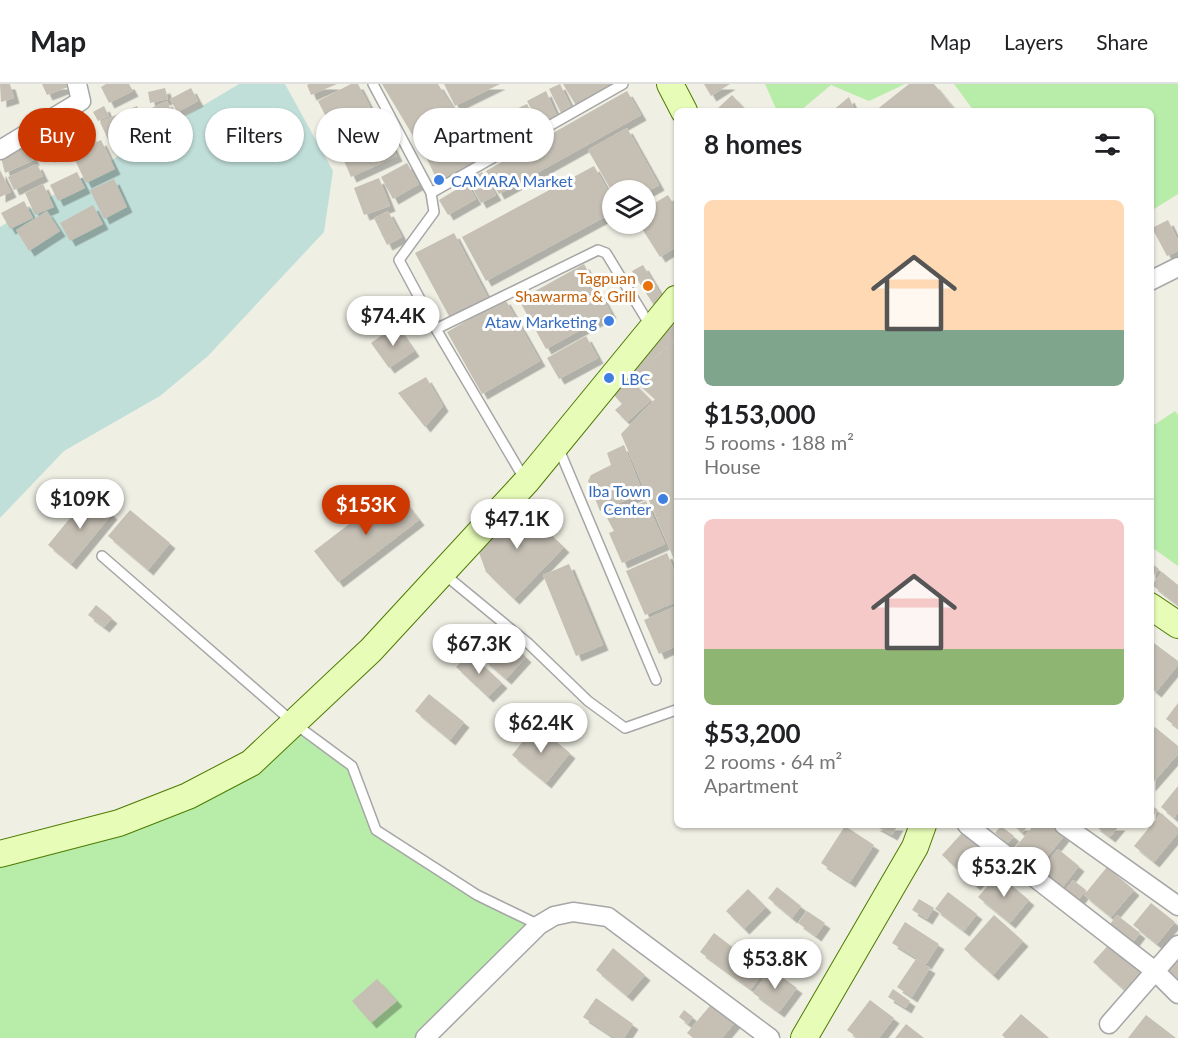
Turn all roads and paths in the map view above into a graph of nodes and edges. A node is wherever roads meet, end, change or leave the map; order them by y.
1 (77, 84) edge
2 (373, 84) edge
3 (623, 84) edge
4 (669, 84) edge
5 (682, 108) edge
6 (0, 150) edge
7 (431, 193) junction
8 (1178, 267) edge
9 (1154, 279) edge
10 (674, 302) edge
11 (436, 329) junction
12 (652, 329) junction
13 (557, 445) junction
14 (526, 482) junction
15 (102, 556) dead end
16 (442, 572) junction
17 (1154, 609) edge
18 (1178, 626) edge
19 (656, 680) dead end
20 (674, 711) edge
21 (295, 724) junction
22 (922, 828) edge
23 (971, 828) edge
24 (1068, 828) edge
25 (0, 854) edge
26 (1178, 906) edge
27 (539, 925) junction
28 (1178, 945) edge
29 (1155, 971) junction
30 (1178, 994) edge
31 (1109, 1024) dead end
32 (425, 1038) edge
33 (770, 1038) edge
34 (804, 1038) edge

1 - 6 street
2 - 7 lane
3 - 7 lane
4 - 5 main road
7 - 11 lane
8 - 9 street
10 - 12 main road
11 - 12 lane
11 - 14 lane
12 - 13 main road
13 - 14 main road
13 - 19 lane
14 - 16 main road
15 - 21 lane
16 - 20 lane
16 - 21 main road
17 - 18 main road
21 - 25 main road
21 - 27 lane
22 - 34 main road
23 - 29 street
24 - 26 street
27 - 32 street
27 - 33 street
28 - 29 street
29 - 30 street
29 - 31 street

